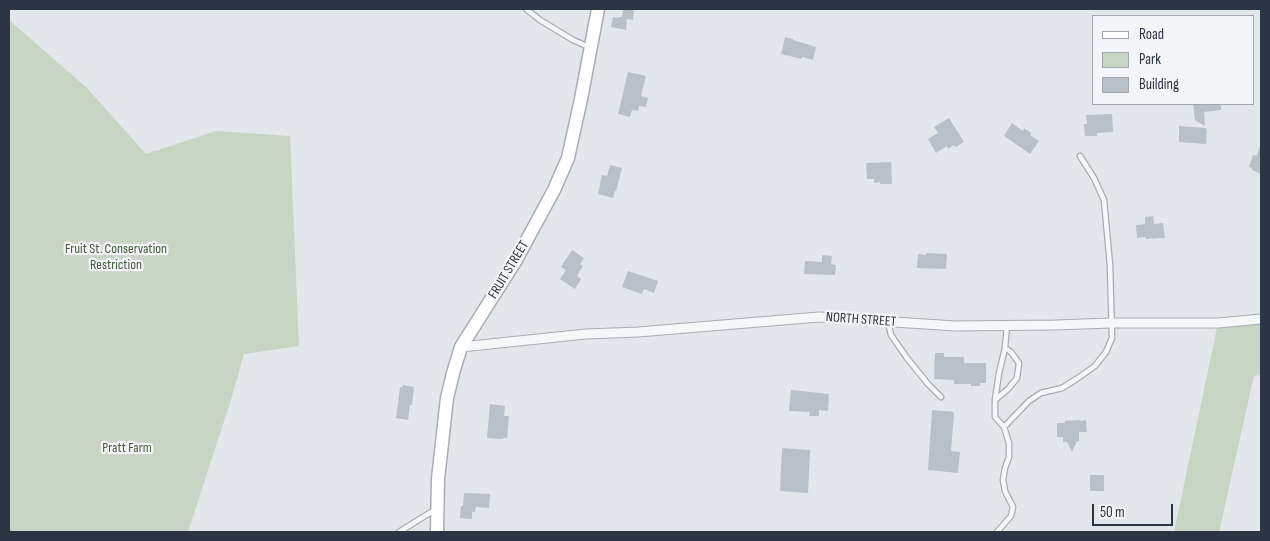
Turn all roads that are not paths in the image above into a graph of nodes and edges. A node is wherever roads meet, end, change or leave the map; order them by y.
1 (526, 9) edge
2 (598, 9) edge
3 (591, 48) junction
4 (1080, 156) dead end
5 (1261, 319) edge
6 (888, 322) junction
7 (1111, 323) junction
8 (1007, 325) junction
9 (461, 346) junction
10 (1005, 348) junction
11 (941, 396) dead end
12 (995, 400) junction
13 (1004, 427) junction
14 (438, 508) junction
15 (399, 532) edge
16 (437, 532) edge
17 (997, 532) edge

1 - 3 lane
2 - 3 street, FRUIT STREET
3 - 9 street, FRUIT STREET
4 - 7 lane
5 - 7 street, NORTH STREET
6 - 8 street, NORTH STREET
6 - 9 street, NORTH STREET
6 - 11 lane
7 - 8 street, NORTH STREET
7 - 13 lane
8 - 10 lane
9 - 14 street, FRUIT STREET
10 - 12 lane
10 - 12 lane
12 - 13 lane
13 - 17 lane
14 - 15 lane
14 - 16 street, FRUIT STREET

